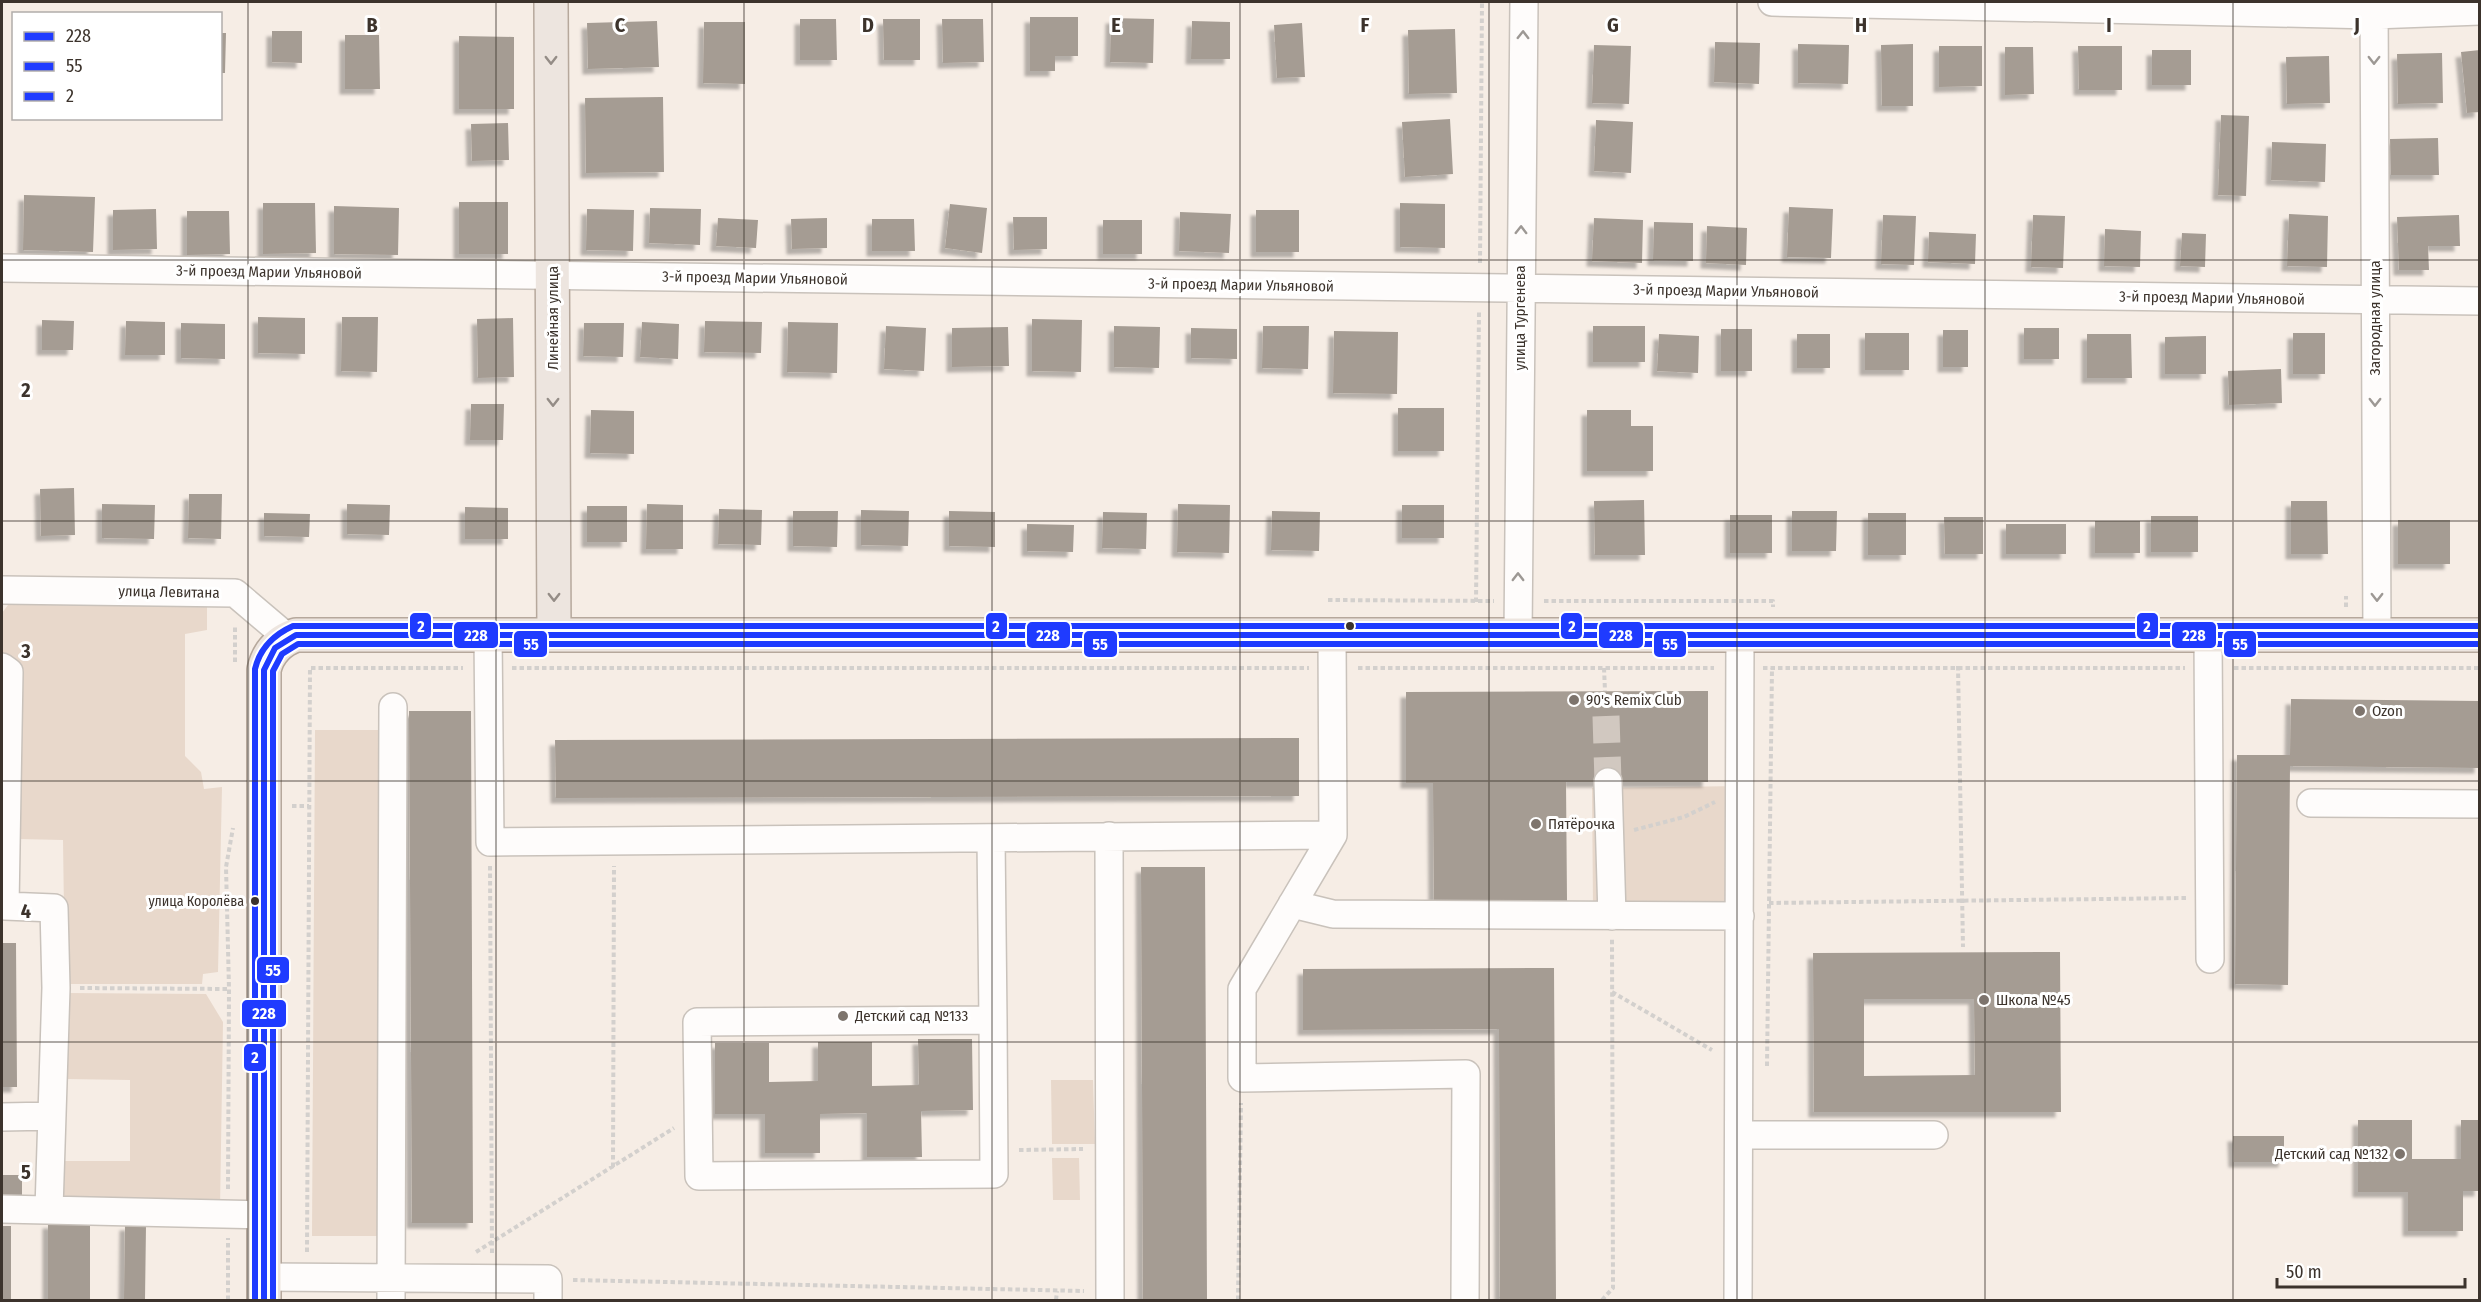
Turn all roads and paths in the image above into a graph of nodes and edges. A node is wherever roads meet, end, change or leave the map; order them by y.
1 (551, 2) edge
2 (1482, 2) edge
3 (1524, 2) edge
4 (1772, 2) edge
5 (2374, 8) edge
6 (2480, 11) edge
7 (2, 268) edge
8 (552, 276) junction
9 (1479, 288) junction
10 (1520, 289) junction
11 (2375, 300) junction
12 (2480, 301) edge
13 (2, 590) edge
14 (235, 593) junction
15 (1328, 600) dead end
16 (1476, 601) junction
17 (1518, 601) junction
18 (488, 635) junction
19 (554, 635) junction
20 (1476, 635) junction
21 (1740, 635) junction
22 (1958, 635) junction
23 (2208, 635) junction
24 (2377, 635) junction
25 (2480, 635) edge
26 (1332, 636) junction
27 (1518, 636) junction
28 (1773, 636) junction
29 (288, 638) junction
30 (1604, 660) dead end
31 (234, 664) dead end
32 (2, 667) edge
33 (1332, 668) junction
34 (1605, 668) junction
35 (1740, 668) junction
36 (1772, 668) junction
37 (1958, 668) junction
38 (2210, 668) junction
39 (2480, 668) edge
40 (489, 669) junction
41 (1605, 691) dead end
42 (393, 707) dead end
43 (1608, 782) tunnel mouth
44 (1740, 790) junction
45 (2311, 803) dead end
46 (2480, 804) edge
47 (234, 825) dead end
48 (1334, 835) junction
49 (1109, 836) junction
50 (1609, 836) junction
51 (991, 838) junction
52 (615, 841) junction
53 (490, 842) junction
54 (2210, 898) junction
55 (1962, 901) junction
56 (1769, 903) junction
57 (1292, 904) junction
58 (3, 906) edge
59 (1612, 916) junction
60 (1740, 916) junction
61 (1963, 947) dead end
62 (2210, 959) dead end
63 (56, 988) junction
64 (229, 989) junction
65 (1612, 992) junction
66 (993, 1020) junction
67 (1718, 1053) dead end
68 (1767, 1077) dead end
69 (1242, 1078) junction
70 (698, 1113) junction
71 (52, 1116) junction
72 (2, 1117) edge
73 (1739, 1135) junction
74 (1934, 1135) dead end
75 (1110, 1148) junction
76 (994, 1151) junction
77 (613, 1167) junction
78 (2, 1209) edge
79 (49, 1209) junction
80 (228, 1214) junction
81 (265, 1215) junction
82 (492, 1242) junction
83 (472, 1254) dead end
84 (307, 1277) junction
85 (492, 1278) junction
86 (264, 1289) edge
87 (391, 1289) edge
88 (548, 1290) edge
89 (1057, 1291) junction
90 (1110, 1296) edge
91 (228, 1300) edge
92 (1056, 1300) edge
93 (1238, 1300) edge
94 (1465, 1300) edge
95 (1602, 1300) edge
96 (1738, 1300) edge

1 -> 8 main road, Линейная улица
2 - 9 path
10 -> 3 street, улица Тургенева
4 - 5 street
5 - 6 street
5 -> 11 street, Загородная улица
7 - 8 street, 3-й проезд Марии Ульяновой
8 - 9 street, 3-й проезд Марии Ульяновой
8 -> 19 main road, Линейная улица
9 - 10 street, 3-й проезд Марии Ульяновой
9 - 16 path
10 - 11 street, 3-й проезд Марии Ульяновой
17 -> 10 street, улица Тургенева
11 - 12 street, 3-й проезд Марии Ульяновой
11 -> 24 street, Загородная улица
13 - 14 street, улица Левитана
14 - 29 street, улица Левитана
14 - 31 path
15 - 16 path
16 - 17 path
16 - 20 path
17 - 27 street, улица Тургенева
17 - 28 path
18 - 19 main road
18 - 29 main road
18 - 40 street
19 - 26 main road
20 - 26 main road
20 - 27 main road
21 - 27 main road
21 - 28 main road
21 - 35 street
22 - 23 main road
22 - 28 main road
22 - 37 path
23 - 24 main road
23 - 38 street
24 - 25 main road
26 - 33 street
28 - 36 path
29 - 81 main road
30 - 34 path
32 - 58 street
33 - 34 path
33 - 40 path
33 - 48 street
34 - 35 path
34 - 41 path
35 - 36 path
35 - 44 street
36 - 37 path
36 - 56 path
37 - 38 path
37 - 55 path
38 - 39 path
38 - 54 street
40 - 53 street
40 - 84 path
42 - 87 street
43 - 50 street
44 - 50 path
44 - 60 street
45 - 46 street
47 - 64 path
48 - 49 street
48 - 57 street
49 - 51 street
49 - 75 street
50 - 59 street
51 - 52 street
51 - 66 street
52 - 53 street
52 - 77 path
53 - 82 path
54 - 55 path
54 - 62 street
55 - 56 path
55 - 61 path
56 - 68 path
57 - 59 street
57 - 69 street
58 - 63 street
59 - 60 street
59 - 65 path
60 - 73 street
63 - 64 path
63 - 71 street
64 - 80 path
65 - 67 path
65 - 95 path
66 - 70 street
66 - 76 street
69 - 93 path
69 - 94 street
70 - 76 street
70 - 77 path
71 - 72 street
71 - 79 street
73 - 74 street
73 - 96 street
75 - 76 path
75 - 90 street
77 - 82 path
78 - 79 street
79 - 80 street
80 - 81 street
80 - 91 path
81 - 86 main road
82 - 83 path
82 - 85 path
84 - 86 street
84 - 87 street
85 - 87 street
85 - 88 street
88 - 89 path
89 - 90 path
89 - 92 path

